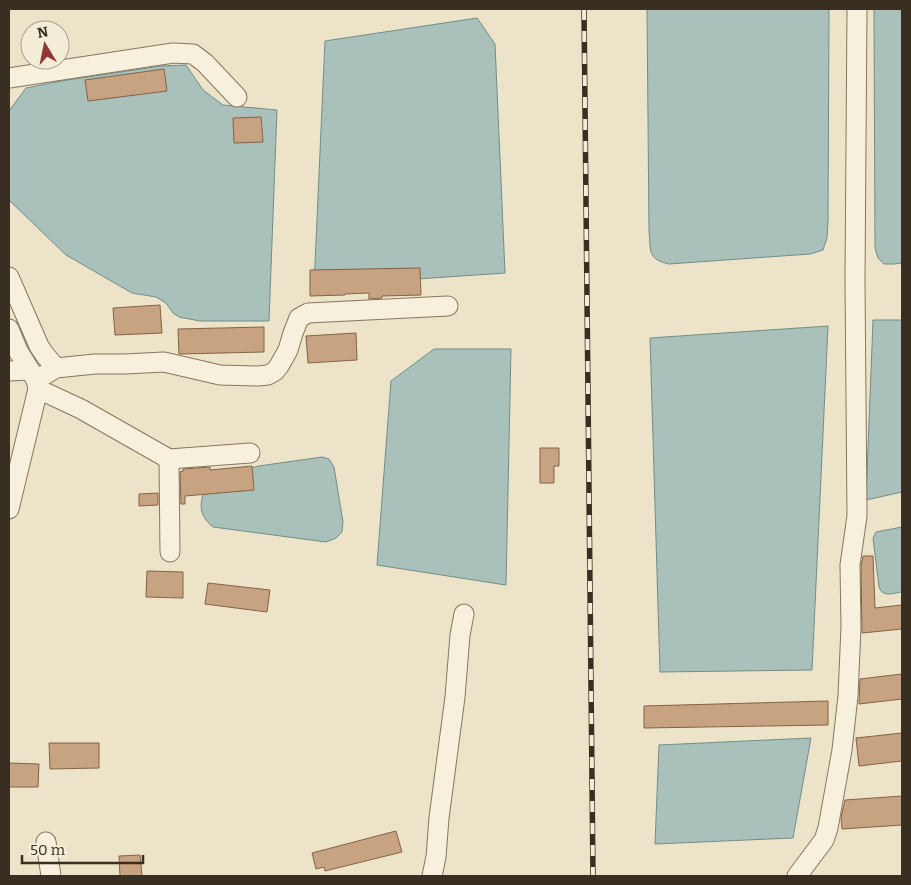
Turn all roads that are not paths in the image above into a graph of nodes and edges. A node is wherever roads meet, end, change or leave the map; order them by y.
1 (857, 9) edge
2 (9, 78) edge
3 (237, 97) dead end
4 (9, 277) edge
5 (448, 306) dead end
6 (9, 330) edge
7 (56, 368) junction
8 (9, 371) edge
9 (35, 380) junction
10 (250, 453) dead end
11 (169, 459) junction
12 (9, 509) edge
13 (170, 552) dead end
14 (464, 614) dead end
15 (46, 842) dead end
16 (51, 876) edge
17 (432, 876) edge
18 (797, 876) edge

1 - 18 street
2 - 3 street
4 - 7 street
5 - 7 street
6 - 9 street
7 - 9 street
8 - 9 street
9 - 11 street
9 - 12 street
10 - 11 street
11 - 13 street
14 - 17 street
15 - 16 street

